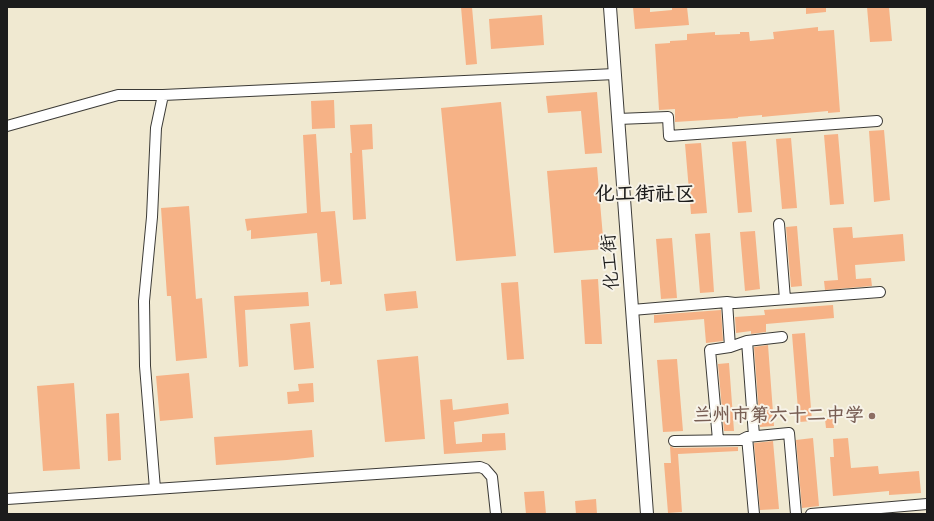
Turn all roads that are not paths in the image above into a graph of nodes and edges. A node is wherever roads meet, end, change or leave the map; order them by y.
1 (610, 7) edge
2 (615, 74) junction
3 (163, 95) junction
4 (618, 119) junction
5 (877, 121) dead end
6 (7, 126) edge
7 (779, 224) dead end
8 (880, 292) dead end
9 (786, 299) junction
10 (727, 302) junction
11 (632, 310) junction
12 (782, 337) dead end
13 (747, 341) junction
14 (730, 347) junction
15 (751, 437) junction
16 (718, 440) junction
17 (674, 441) dead end
18 (155, 489) junction
19 (7, 499) edge
20 (927, 504) edge
21 (496, 514) edge
22 (647, 514) edge
23 (754, 514) edge
24 (796, 514) edge
25 (811, 514) edge

1 - 2 street, 化工街
2 - 3 street
2 - 4 street, 化工街
3 - 6 street
3 - 18 street
4 - 5 street
4 - 11 street, 化工街
7 - 9 street
8 - 9 street
9 - 10 street
10 - 11 street
10 - 14 street
11 - 22 street, 化工街
12 - 13 street
13 - 14 street
13 - 15 street
14 - 16 street
15 - 16 street
15 - 23 street
15 - 24 street
16 - 17 street
18 - 19 street
18 - 21 street
20 - 25 street

